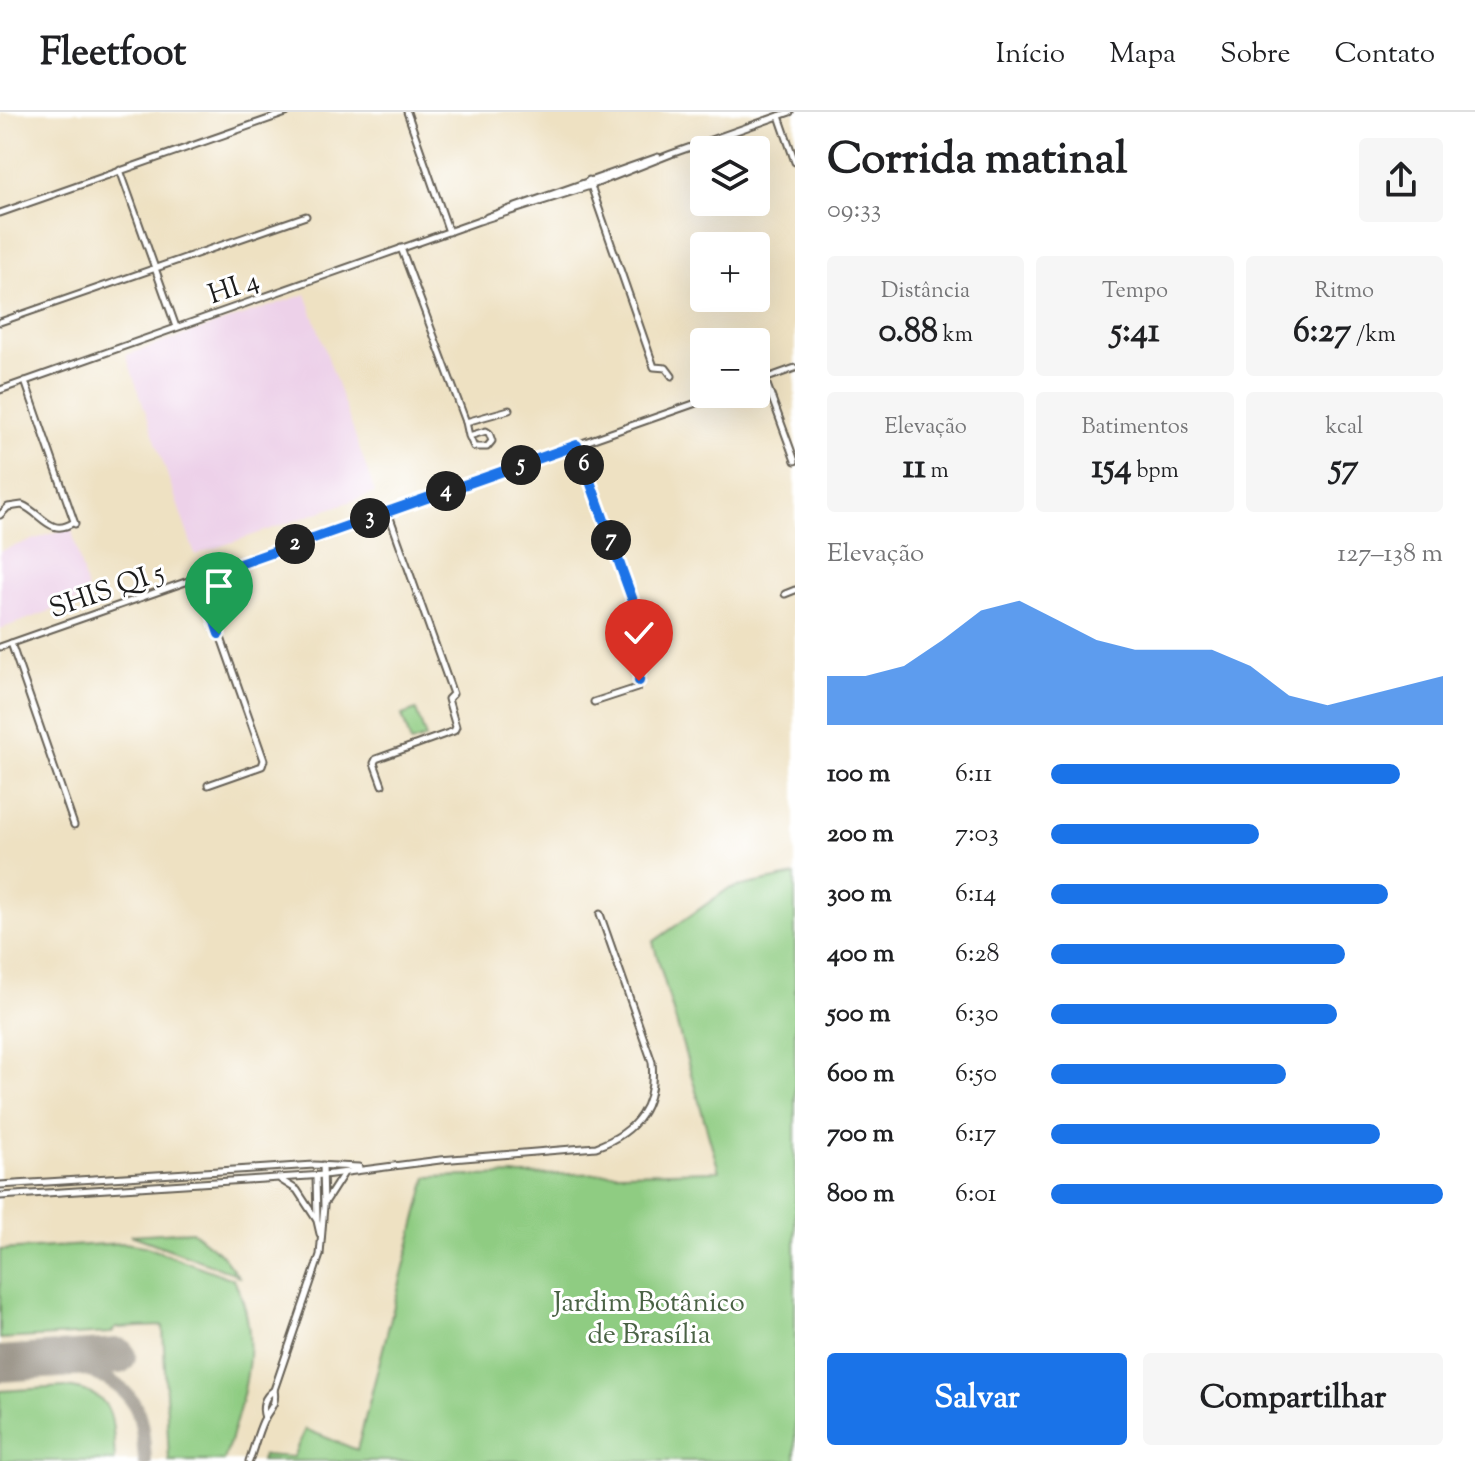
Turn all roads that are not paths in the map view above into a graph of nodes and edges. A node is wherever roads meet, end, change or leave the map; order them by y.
1 (407, 112) edge
2 (789, 112) edge
3 (286, 113) edge
4 (779, 116) junction
5 (795, 162) edge
6 (120, 170) junction
7 (590, 183) junction
8 (0, 213) edge
9 (306, 216) dead end
10 (449, 232) junction
11 (401, 248) junction
12 (155, 269) junction
13 (0, 322) edge
14 (176, 327) junction
15 (795, 368) edge
16 (672, 376) dead end
17 (770, 377) edge
18 (25, 381) junction
19 (0, 390) edge
20 (770, 393) edge
21 (690, 405) edge
22 (509, 410) dead end
23 (466, 422) junction
24 (469, 436) dead end
25 (577, 445) junction
26 (795, 461) edge
27 (388, 512) junction
28 (0, 515) edge
29 (200, 578) junction
30 (795, 590) edge
31 (785, 594) dead end
32 (11, 643) junction
33 (0, 647) edge
34 (594, 702) dead end
35 (208, 785) dead end
36 (382, 785) dead end
37 (74, 825) dead end
38 (600, 914) dead end
39 (323, 1165) junction
40 (368, 1168) junction
41 (344, 1173) junction
42 (324, 1175) junction
43 (316, 1176) junction
44 (277, 1178) junction
45 (0, 1185) edge
46 (0, 1196) edge
47 (324, 1206) junction
48 (317, 1221) junction
49 (322, 1241) junction
50 (249, 1461) edge

1 - 10 street
2 - 4 street, HI 4
3 - 6 street
4 - 5 street
4 - 7 street, HI 4
6 - 8 street
6 - 12 street
7 - 10 street, HI 4
7 - 16 street
9 - 12 street
10 - 11 street, HI 4
11 - 14 street, HI 4
11 - 23 street
12 - 13 street
12 - 14 street
14 - 18 street, HI 4
15 - 17 street
18 - 19 street, HI 4
18 - 28 street
20 - 26 street
21 - 25 street, SHIS QI 5
22 - 23 street
23 - 24 street
25 - 27 street, SHIS QI 5
25 - 34 street
27 - 29 street, SHIS QI 5
27 - 36 street
29 - 32 street, SHIS QI 5
29 - 35 street
30 - 31 street
32 - 33 street, SHIS QI 5
32 - 37 street
38 - 40 street
39 - 40 street
39 - 42 street
39 - 45 street
40 - 41 street
41 - 42 street
41 - 47 street
42 - 43 street
42 - 47 street
43 - 44 street
43 - 48 street
44 - 46 street
44 - 48 street
47 - 49 street
48 - 49 street
49 - 50 street

